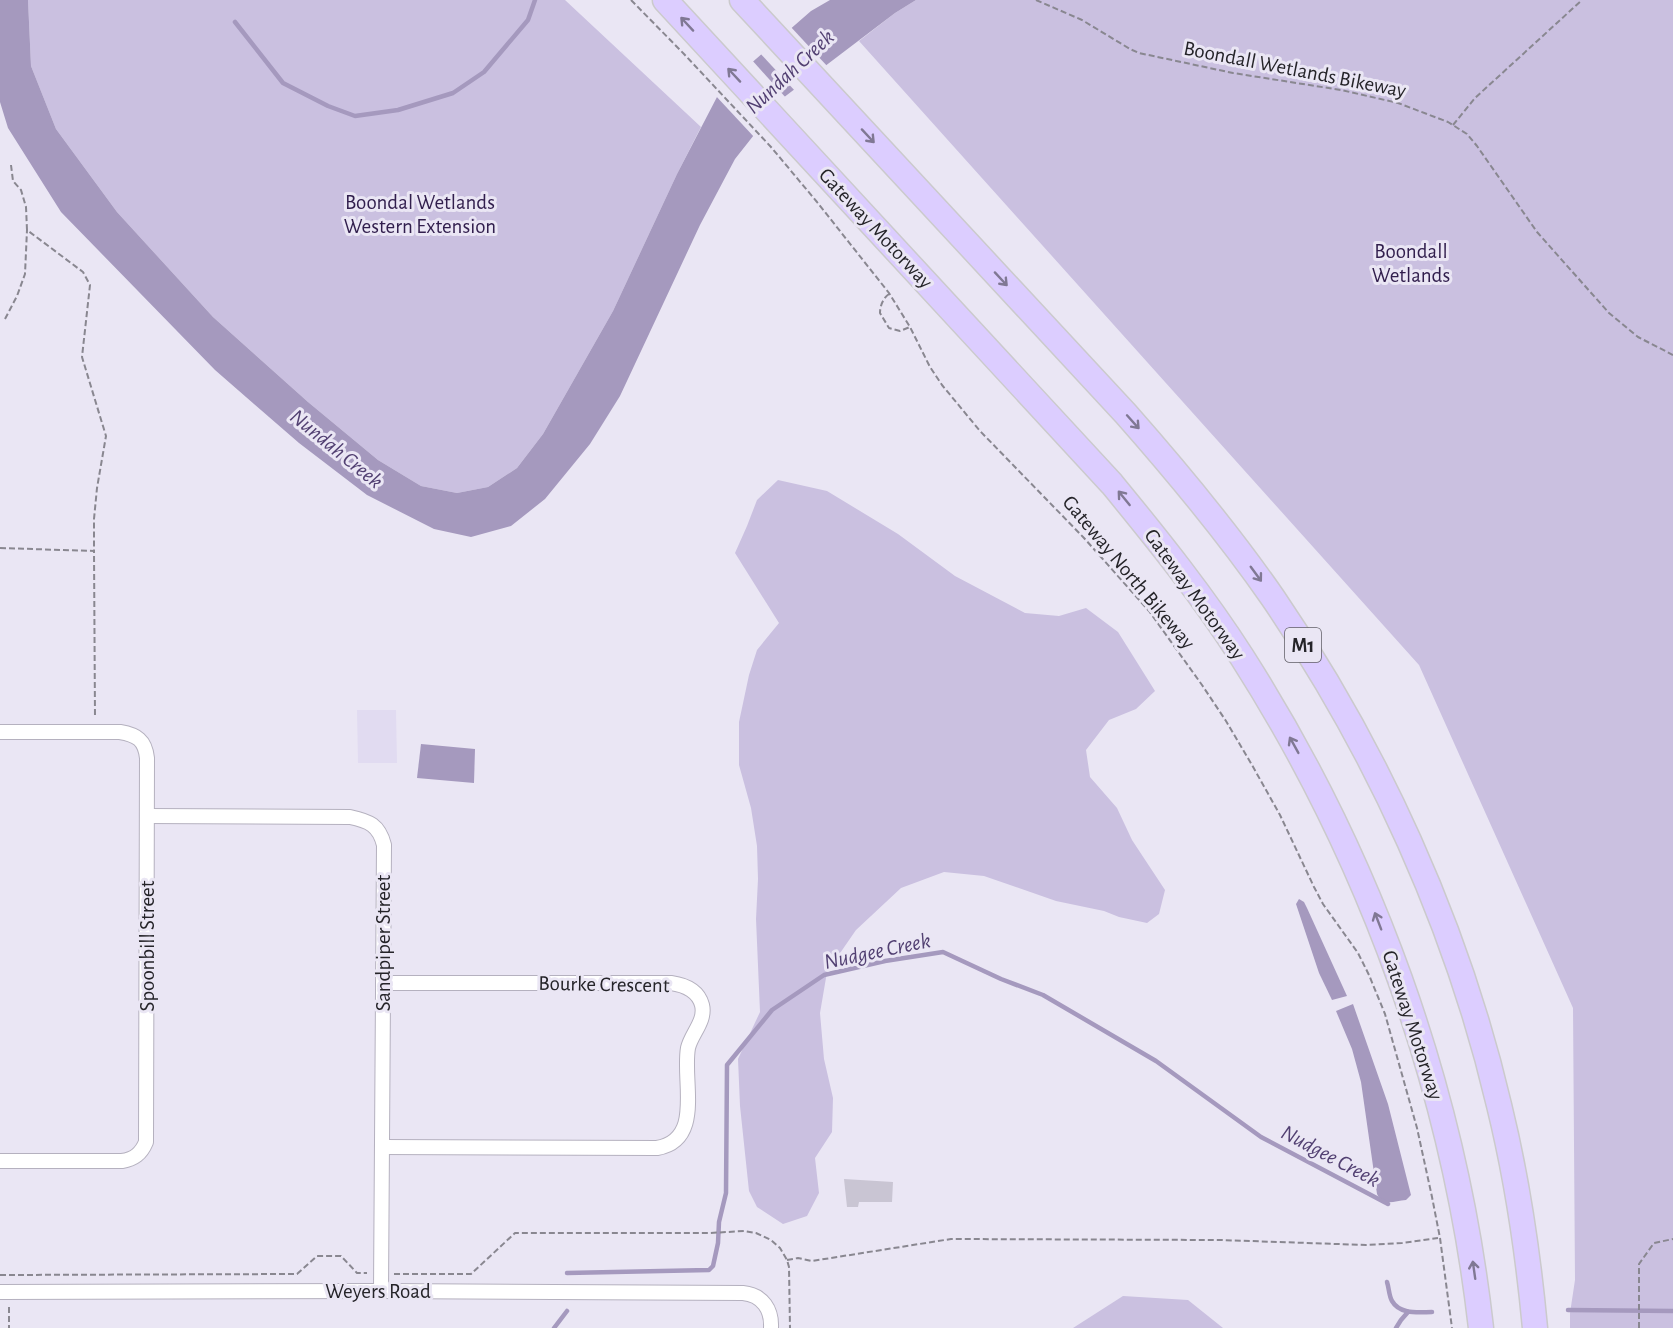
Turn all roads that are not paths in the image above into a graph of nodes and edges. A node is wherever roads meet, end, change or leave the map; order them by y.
1 (664, 0) edge
2 (746, 5) edge
3 (0, 732) edge
4 (147, 816) junction
5 (383, 982) junction
6 (382, 1147) junction
7 (0, 1161) edge
8 (381, 1291) junction
9 (4, 1292) edge
10 (771, 1328) edge
11 (1481, 1328) edge
12 (1535, 1328) edge

11 -> 1 highway, Gateway Motorway
2 -> 12 highway, M1
3 - 4 street, Spoonbill Street
4 - 5 street, Sandpiper Street
4 - 7 street, Spoonbill Street
5 - 6 street, Sandpiper Street
5 - 6 street, Bourke Crescent
6 - 8 street, Sandpiper Street
8 - 9 street, Weyers Road
8 - 10 street, Weyers Road

